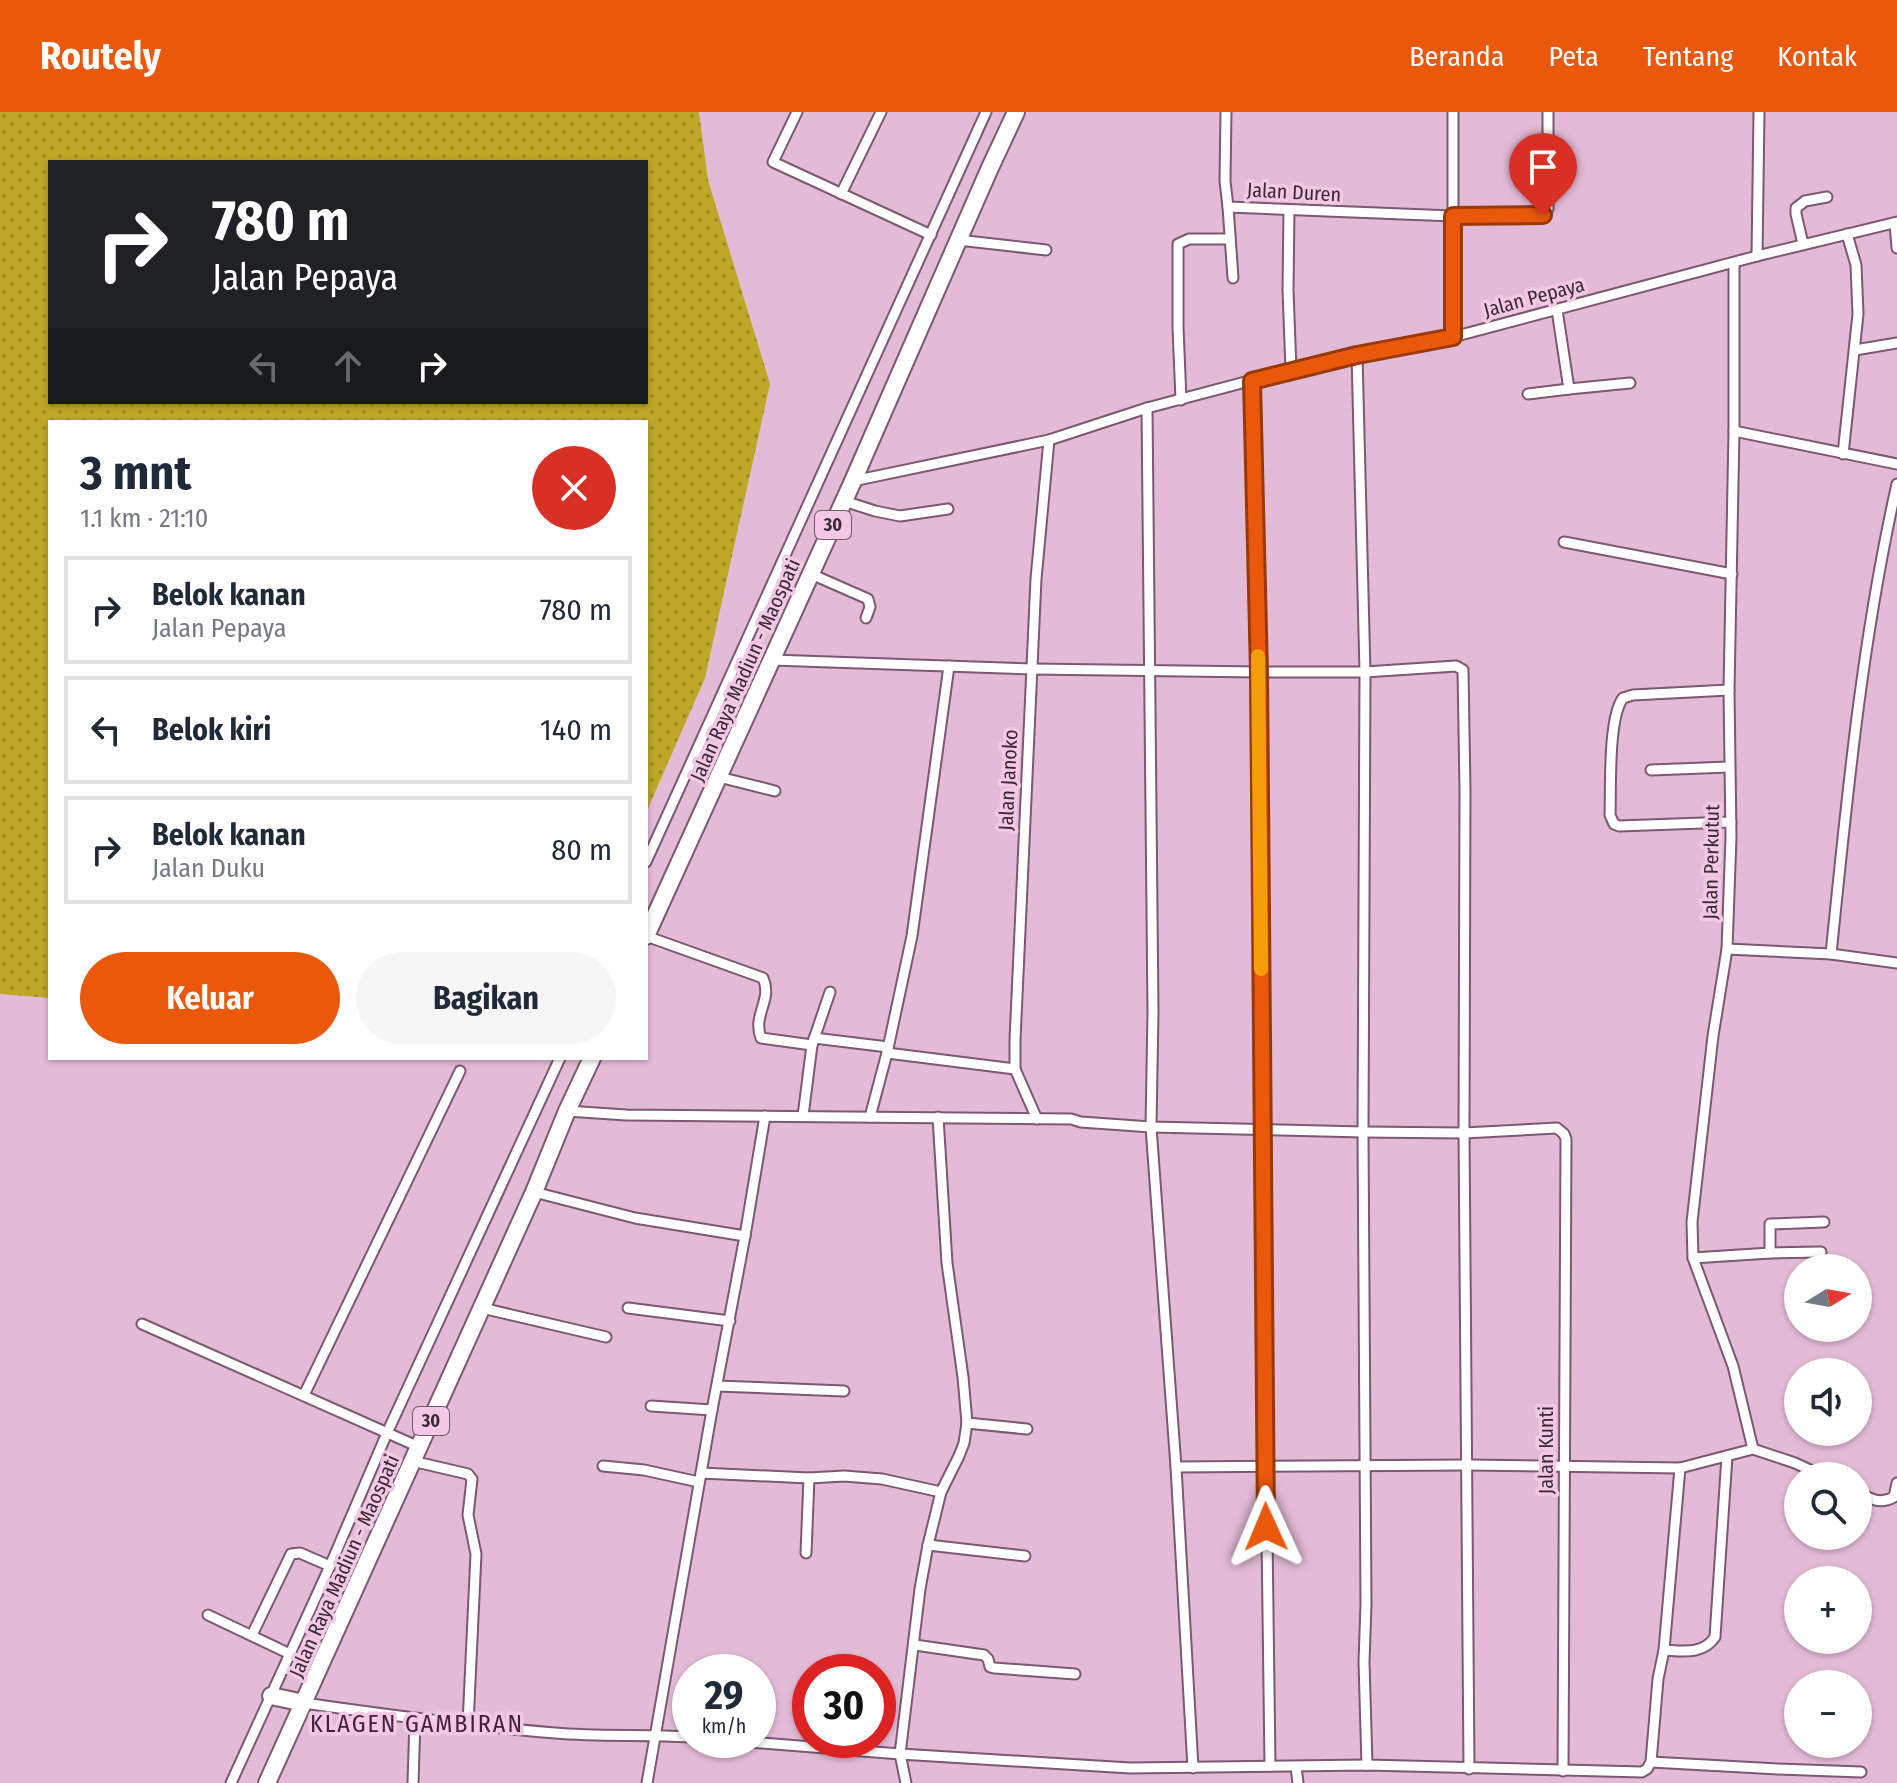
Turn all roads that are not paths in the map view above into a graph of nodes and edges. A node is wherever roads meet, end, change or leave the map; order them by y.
1 (797, 112) edge
2 (881, 112) edge
3 (986, 112) edge
4 (1016, 112) edge
5 (1226, 112) edge
6 (1453, 112) edge
7 (1548, 112) edge
8 (1759, 112) edge
9 (841, 194) junction
10 (1827, 197) dead end
11 (1228, 207) junction
12 (1289, 210) junction
13 (1453, 216) junction
14 (1896, 222) edge
15 (1847, 234) junction
16 (931, 235) junction
17 (1230, 239) junction
18 (958, 240) junction
19 (1803, 244) junction
20 (1897, 248) edge
21 (1046, 250) dead end
22 (1757, 256) junction
23 (1734, 263) junction
24 (1233, 278) dead end
25 (1557, 310) junction
26 (1453, 337) junction
27 (1897, 343) edge
28 (1855, 350) junction
29 (1357, 355) junction
30 (1291, 370) junction
31 (1252, 381) junction
32 (1630, 383) dead end
33 (1569, 389) junction
34 (1528, 394) dead end
35 (1181, 400) junction
36 (1147, 408) junction
37 (1734, 431) junction
38 (1049, 440) junction
39 (1843, 454) junction
40 (1897, 464) edge
41 (853, 481) junction
42 (1897, 484) edge
43 (844, 501) junction
44 (948, 509) dead end
45 (1564, 542) dead end
46 (811, 574) junction
47 (1732, 574) junction
48 (866, 618) dead end
49 (772, 660) junction
50 (949, 666) junction
51 (1032, 669) junction
52 (1149, 670) junction
53 (1259, 672) junction
54 (1365, 672) junction
55 (1729, 690) junction
56 (1729, 767) junction
57 (1651, 770) dead end
58 (719, 777) junction
59 (775, 791) dead end
60 (1731, 822) junction
61 (648, 858) edge
62 (648, 932) edge
63 (648, 937) edge
64 (1727, 949) junction
65 (1831, 954) junction
66 (1897, 963) edge
67 (830, 992) dead end
68 (813, 1042) junction
69 (887, 1050) junction
70 (559, 1060) edge
71 (591, 1060) edge
72 (1015, 1069) junction
73 (460, 1071) dead end
74 (567, 1111) junction
75 (765, 1116) junction
76 (803, 1116) junction
77 (870, 1117) junction
78 (938, 1117) junction
79 (1037, 1119) junction
80 (1151, 1127) junction
81 (1263, 1129) junction
82 (1363, 1132) junction
83 (1464, 1133) junction
84 (534, 1192) junction
85 (1824, 1222) dead end
86 (745, 1236) junction
87 (1821, 1252) dead end
88 (1770, 1253) junction
89 (1693, 1258) junction
90 (482, 1308) junction
91 (628, 1308) dead end
92 (730, 1321) junction
93 (142, 1324) dead end
94 (606, 1337) dead end
95 (717, 1386) junction
96 (844, 1391) dead end
97 (304, 1395) junction
98 (651, 1406) dead end
99 (712, 1410) junction
100 (967, 1423) junction
101 (1027, 1429) dead end
102 (387, 1433) junction
103 (1753, 1449) junction
104 (416, 1454) junction
105 (1727, 1456) junction
106 (1792, 1462) edge
107 (1468, 1465) junction
108 (603, 1466) dead end
109 (1564, 1466) junction
110 (1176, 1467) junction
111 (1265, 1467) junction
112 (1366, 1467) junction
113 (1680, 1468) junction
114 (700, 1478) junction
115 (809, 1478) junction
116 (1897, 1483) edge
117 (941, 1492) junction
118 (1895, 1498) edge
119 (1872, 1499) edge
120 (928, 1545) junction
121 (806, 1553) dead end
122 (1025, 1556) dead end
123 (330, 1566) junction
124 (208, 1615) dead end
125 (252, 1635) junction
126 (915, 1645) junction
127 (1664, 1650) junction
128 (290, 1654) junction
129 (1075, 1674) dead end
130 (271, 1696) junction
131 (304, 1703) junction
132 (415, 1719) junction
133 (468, 1724) junction
134 (656, 1734) junction
135 (672, 1735) edge
136 (776, 1744) edge
137 (900, 1754) junction
138 (1651, 1762) junction
139 (1367, 1765) junction
140 (1270, 1766) junction
141 (1296, 1767) junction
142 (1193, 1768) junction
143 (1469, 1769) junction
144 (1563, 1771) junction
145 (1861, 1772) dead end
146 (1642, 1778) edge
147 (231, 1783) edge
148 (267, 1783) edge
149 (413, 1783) edge
150 (647, 1783) edge
151 (906, 1783) edge
152 (1298, 1783) edge

1 - 9 street
2 - 9 street
3 - 16 street
4 - 18 highway, Jalan Raya Madiun - Maospati / 30
5 - 11 street, Jalan Duren
6 - 13 street
7 - 13 street, Jalan Duren
8 - 22 street
9 - 16 street
10 - 19 street
11 - 12 street, Jalan Duren
11 - 17 street
12 - 13 street, Jalan Duren
12 - 30 street
13 - 26 street
14 - 15 street, Jalan Pepaya
14 - 20 street
15 - 19 street, Jalan Pepaya
15 - 28 street
16 - 61 street
17 - 24 street
17 - 35 street
18 - 21 street
18 - 41 highway, Jalan Raya Madiun - Maospati / 30
19 - 22 street, Jalan Pepaya
22 - 23 street, Jalan Pepaya
23 - 25 street, Jalan Pepaya
23 - 37 street, Jalan Perkutut
25 - 26 street, Jalan Pepaya
25 - 33 street
26 - 29 street, Jalan Pepaya
27 - 28 street
28 - 39 street
29 - 30 street, Jalan Pepaya
29 - 54 street
30 - 31 street, Jalan Pepaya
31 - 35 street, Jalan Pepaya
31 - 53 street
32 - 33 street
33 - 34 street
35 - 36 street, Jalan Pepaya
36 - 38 street, Jalan Pepaya
36 - 52 street
37 - 39 street
37 - 47 street, Jalan Perkutut
38 - 41 street, Jalan Pepaya
38 - 51 street, Jalan Janoko
39 - 40 street
41 - 43 highway, Jalan Raya Madiun - Maospati / 30
42 - 65 street
43 - 44 street
43 - 46 highway, Jalan Raya Madiun - Maospati / 30
45 - 47 street
46 - 48 street
46 - 49 highway, Jalan Raya Madiun - Maospati / 30
47 - 55 street, Jalan Perkutut
49 - 50 street
49 - 58 highway, Jalan Raya Madiun - Maospati / 30
50 - 51 street
50 - 69 street
51 - 52 street
51 - 72 street, Jalan Janoko
52 - 53 street
52 - 80 street
53 - 54 street
53 - 81 street
54 - 82 street
54 - 83 street
55 - 56 street, Jalan Perkutut
55 - 60 street
56 - 57 street
56 - 60 street, Jalan Perkutut
58 - 59 street
58 - 62 highway, Jalan Raya Madiun - Maospati / 30
60 - 64 street, Jalan Perkutut
63 - 68 street
64 - 65 street
64 - 89 street, Jalan Perkutut
65 - 66 street
67 - 68 street
68 - 69 street
68 - 76 street
69 - 72 street
69 - 77 street
70 - 102 street
71 - 74 highway, Jalan Raya Madiun - Maospati / 30
72 - 79 street, Jalan Janoko
73 - 97 street
74 - 75 street
74 - 84 highway, Jalan Raya Madiun - Maospati / 30
75 - 76 street
75 - 86 street
76 - 77 street
77 - 78 street
78 - 79 street
78 - 100 street
79 - 80 street
80 - 81 street
80 - 110 street
81 - 82 street
81 - 111 street
82 - 83 street
82 - 112 street
83 - 107 street
83 - 109 street, Jalan Kunti
84 - 86 street
84 - 90 highway, Jalan Raya Madiun - Maospati / 30
85 - 88 street
86 - 92 street
87 - 88 street
88 - 89 street
89 - 103 street, Jalan Perkutut
90 - 94 street
90 - 104 highway, Jalan Raya Madiun - Maospati / 30
91 - 92 street
92 - 95 street
93 - 97 street
95 - 96 street
95 - 99 street
97 - 102 street
98 - 99 street
99 - 114 street
100 - 101 street
100 - 117 street
102 - 104 street
102 - 123 street
103 - 105 street
103 - 106 street
104 - 131 highway, Jalan Raya Madiun - Maospati / 30
104 - 133 street
105 - 113 street
105 - 127 street
107 - 109 street
107 - 112 street
107 - 143 street
108 - 114 street
109 - 113 street
109 - 144 street, Jalan Kunti
110 - 111 street
110 - 142 street
111 - 112 street
111 - 140 street
112 - 139 street
113 - 127 street
114 - 115 street
114 - 134 street
115 - 117 street
115 - 121 street
116 - 118 street
117 - 120 street
118 - 119 street
120 - 122 street
120 - 126 street
123 - 125 street
123 - 128 street
124 - 125 street
125 - 128 street
126 - 129 street
126 - 137 street
127 - 138 street
128 - 130 street
130 - 131 highway
130 - 147 street
131 - 132 street
131 - 148 highway, Jalan Raya Madiun - Maospati / 30
132 - 133 street
132 - 149 street
133 - 134 street
134 - 135 street
134 - 150 street
136 - 137 street
137 - 142 street
137 - 151 street
138 - 145 street
138 - 146 street
139 - 141 street
139 - 143 street
140 - 141 street
140 - 142 street
141 - 152 street
143 - 144 street
144 - 146 street

